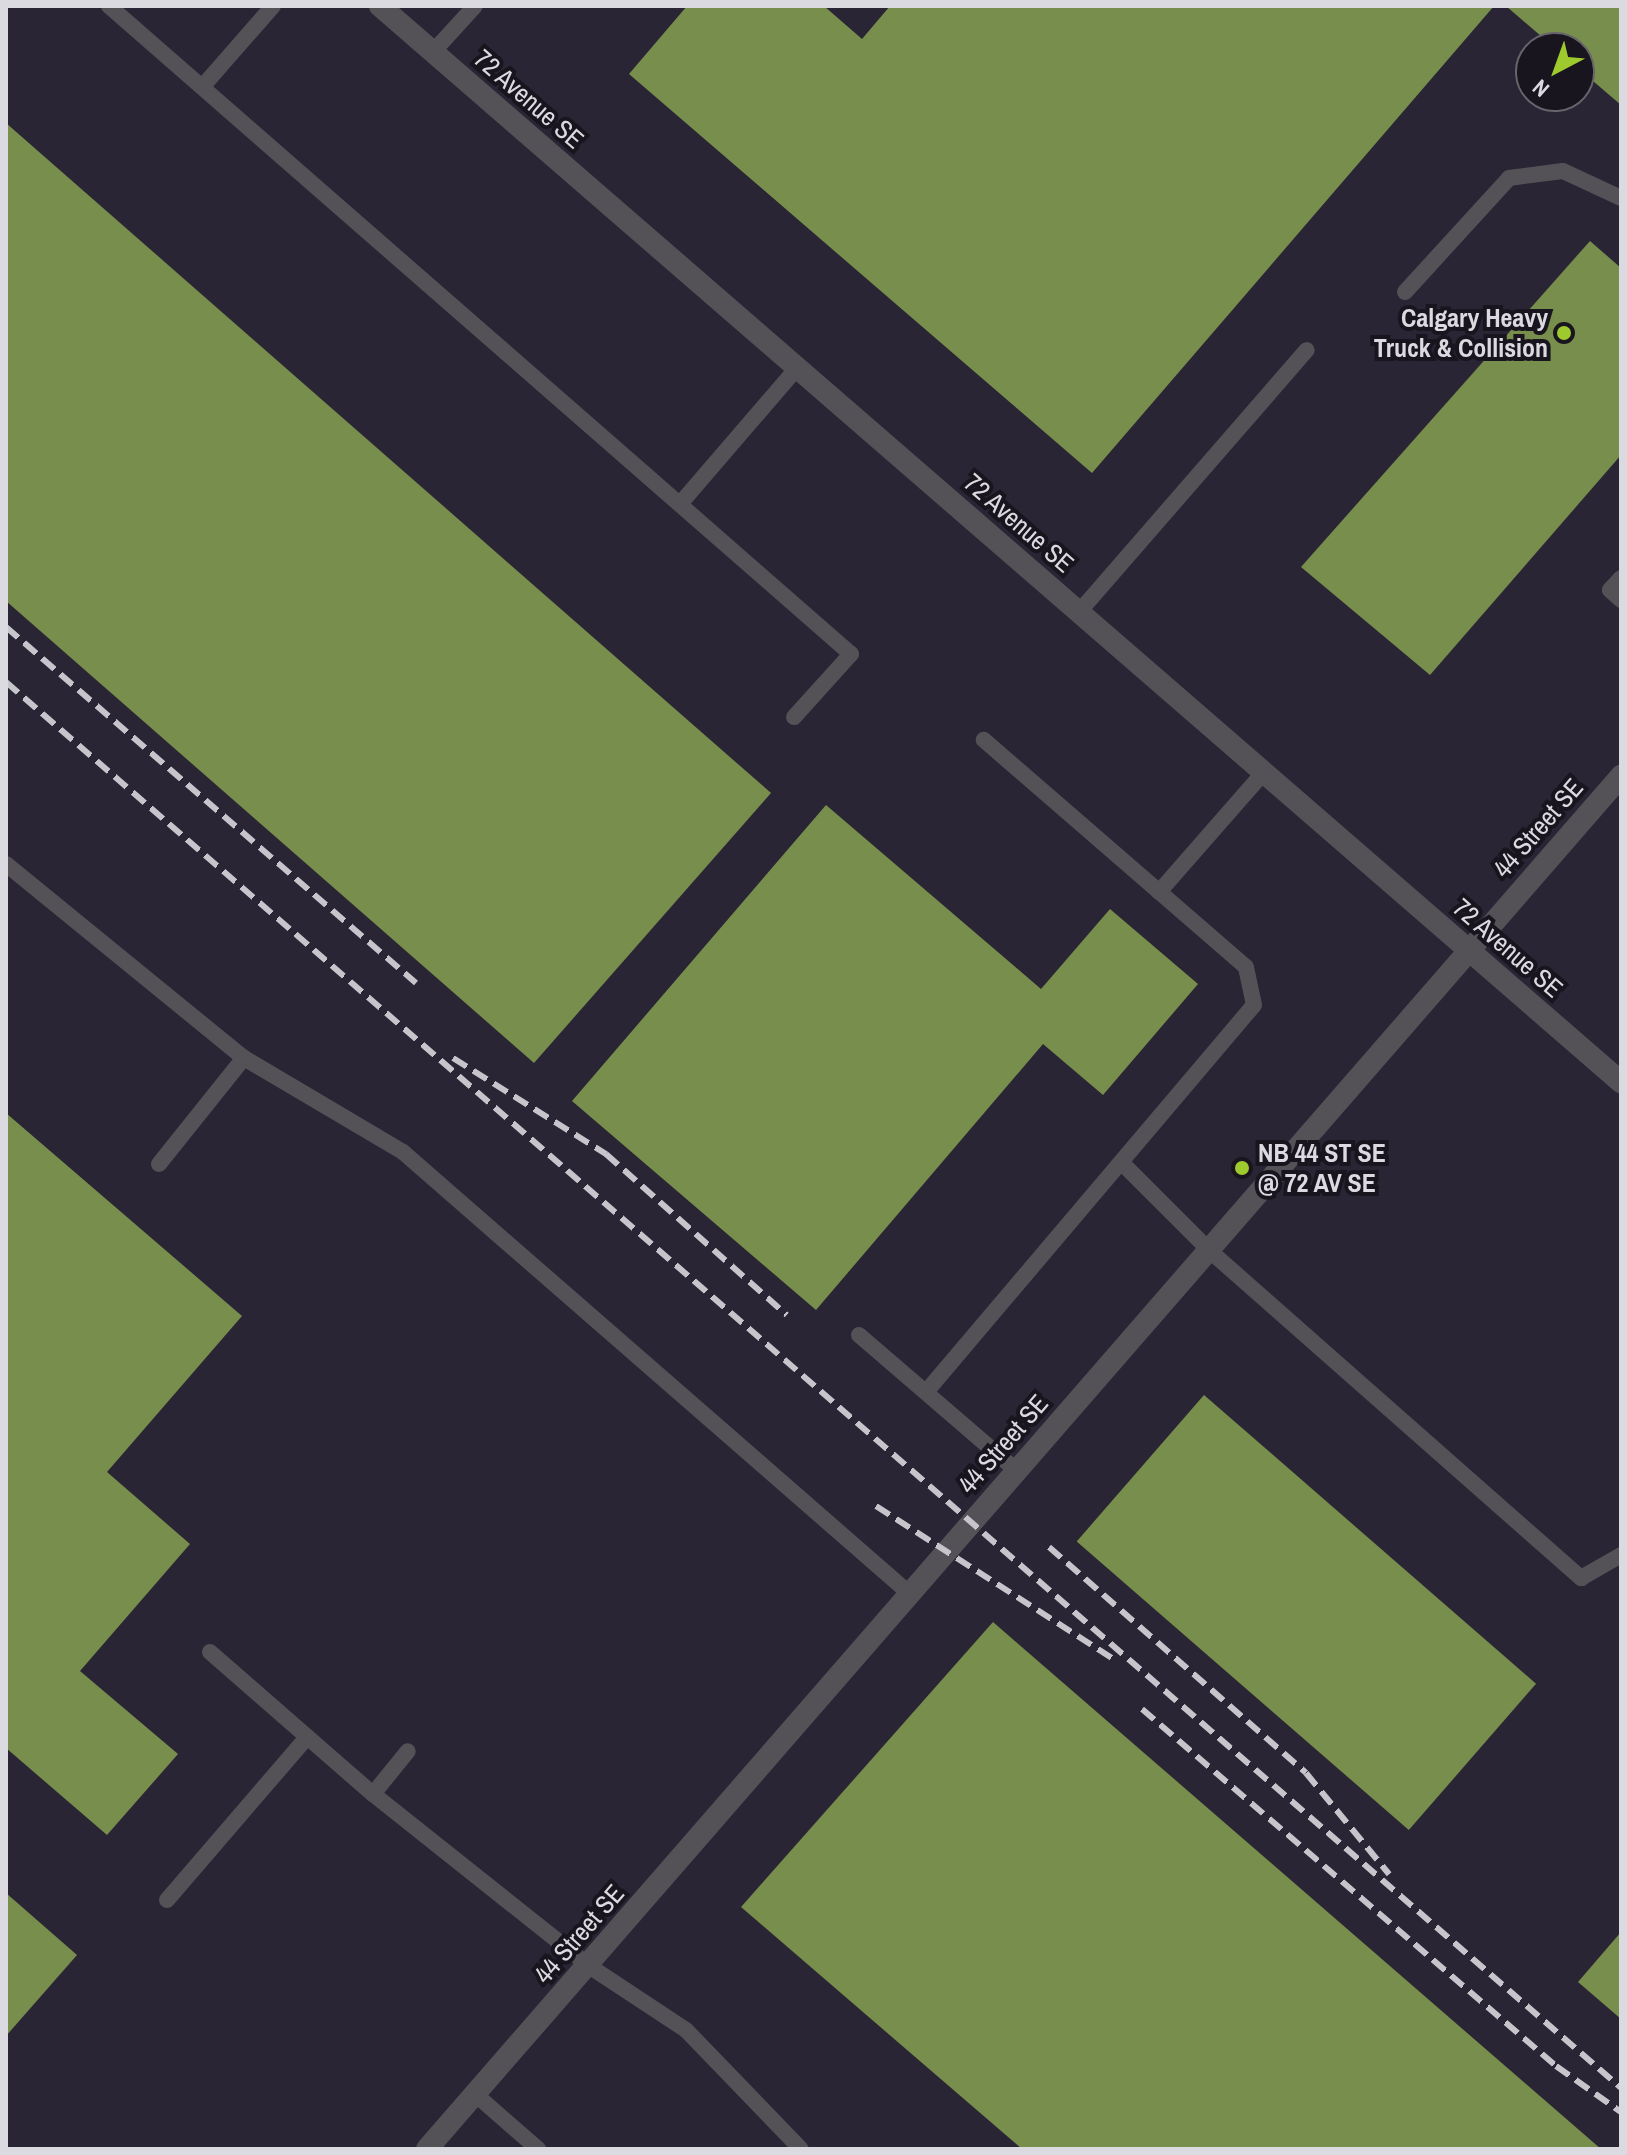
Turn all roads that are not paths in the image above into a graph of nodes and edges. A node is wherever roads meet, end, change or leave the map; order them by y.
1 (109, 6) edge
2 (273, 6) edge
3 (380, 6) edge
4 (475, 6) edge
5 (433, 52) junction
6 (203, 86) junction
7 (1621, 198) edge
8 (1405, 292) dead end
9 (1307, 350) dead end
10 (797, 368) junction
11 (680, 504) junction
12 (1621, 578) edge
13 (1621, 600) edge
14 (1079, 612) junction
15 (794, 717) dead end
16 (984, 740) dead end
17 (1264, 772) junction
18 (1621, 776) edge
19 (6, 864) edge
20 (1159, 892) junction
21 (1468, 949) junction
22 (244, 1058) junction
23 (1621, 1082) edge
24 (1122, 1163) junction
25 (159, 1164) dead end
26 (1210, 1251) junction
27 (859, 1335) dead end
28 (926, 1392) junction
29 (1017, 1471) junction
30 (1621, 1555) edge
31 (910, 1594) junction
32 (210, 1652) dead end
33 (307, 1737) junction
34 (408, 1751) dead end
35 (373, 1794) junction
36 (167, 1900) dead end
37 (589, 1966) junction
38 (475, 2094) junction
39 (427, 2149) edge
40 (538, 2149) edge
41 (801, 2149) edge

1 - 6 lane
2 - 6 lane
3 - 5 street, 72 Avenue SE
4 - 5 lane
5 - 10 street, 72 Avenue SE
6 - 11 lane
7 - 8 lane
9 - 14 lane
10 - 11 lane
10 - 14 street, 72 Avenue SE
11 - 15 lane
12 - 13 lane
14 - 17 street, 72 Avenue SE
16 - 20 lane
17 - 20 lane
17 - 21 street, 72 Avenue SE
18 - 21 street, 44 Street SE
19 - 22 lane
20 - 24 lane
21 - 23 street, 72 Avenue SE
21 - 26 street, 44 Street SE
22 - 25 lane
22 - 31 lane
24 - 26 lane
24 - 28 lane
26 - 29 street, 44 Street SE
26 - 30 lane
27 - 28 lane
28 - 29 lane
29 - 31 street, 44 Street SE
31 - 37 street, 44 Street SE
32 - 33 lane
33 - 35 lane
33 - 36 lane
34 - 35 lane
35 - 37 lane
37 - 38 street, 44 Street SE
37 - 41 lane
38 - 39 street, 44 Street SE
38 - 40 lane

